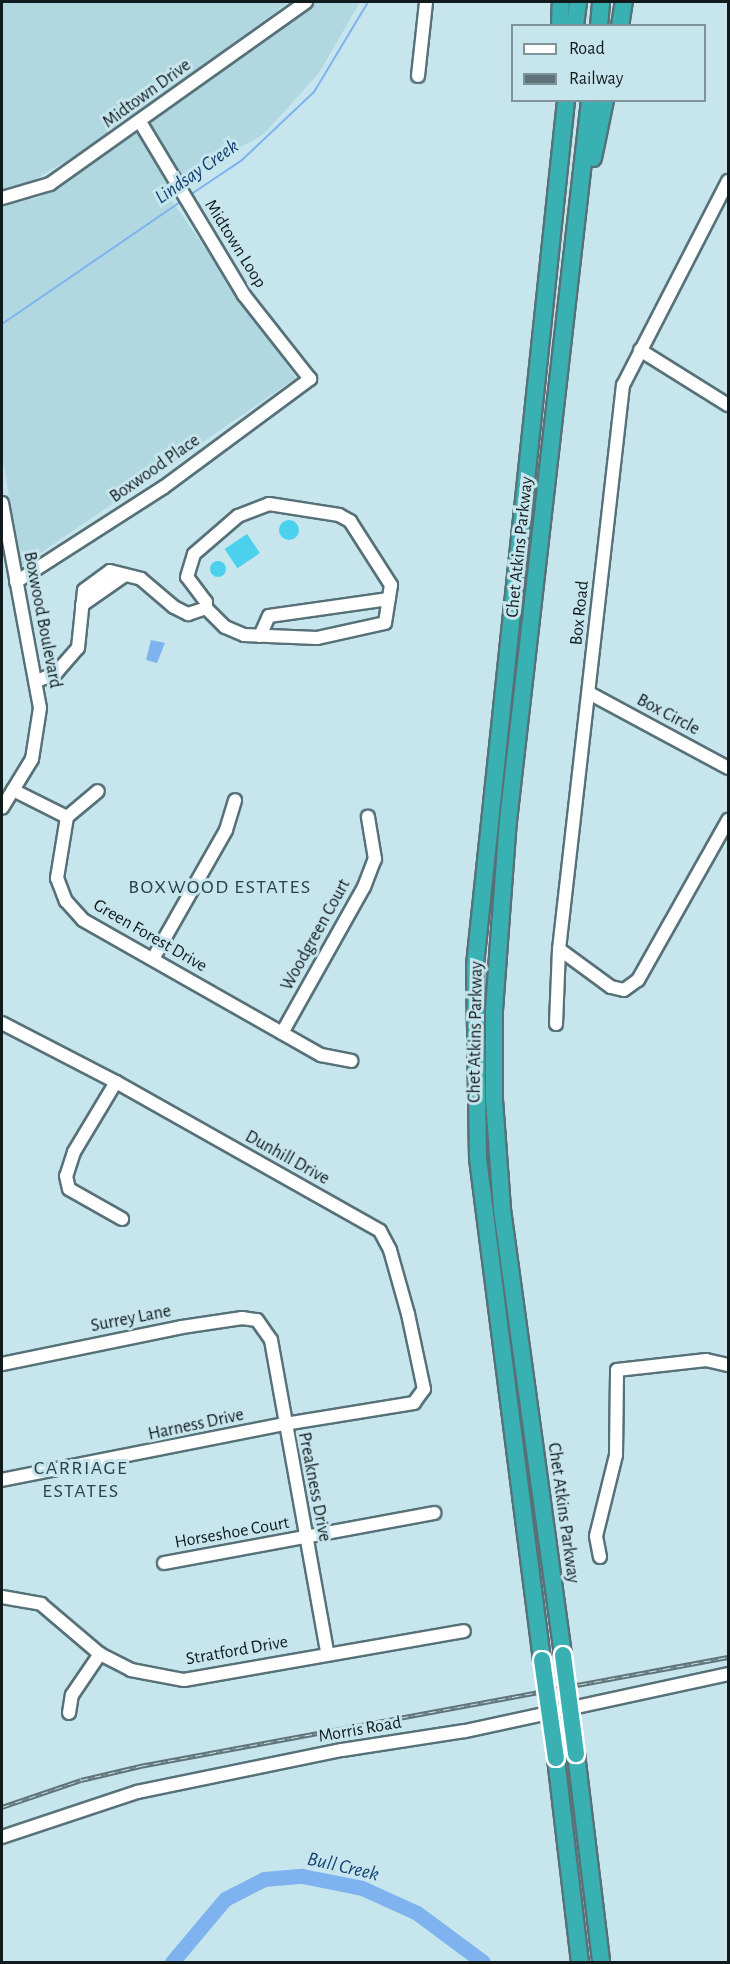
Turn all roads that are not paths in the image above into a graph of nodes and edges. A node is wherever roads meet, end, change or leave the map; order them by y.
1 (306, 2) edge
2 (426, 2) edge
3 (561, 2) edge
4 (578, 2) edge
5 (602, 2) edge
6 (624, 2) edge
7 (560, 24) edge
8 (575, 24) edge
9 (599, 24) edge
10 (620, 24) edge
11 (418, 76) dead end
12 (556, 102) edge
13 (566, 102) edge
14 (590, 102) edge
15 (605, 102) edge
16 (140, 122) junction
17 (729, 181) edge
18 (2, 198) edge
19 (549, 250) junction
20 (568, 286) junction
21 (640, 350) junction
22 (310, 379) joint
23 (729, 405) edge
24 (2, 503) edge
25 (16, 582) junction
26 (389, 598) junction
27 (206, 608) junction
28 (260, 636) junction
29 (37, 681) junction
30 (589, 693) junction
31 (729, 768) edge
32 (13, 790) junction
33 (98, 791) dead end
34 (235, 800) dead end
35 (2, 808) edge
36 (67, 817) junction
37 (368, 817) dead end
38 (729, 820) edge
39 (559, 949) junction
40 (154, 957) junction
41 (2, 1023) edge
42 (556, 1024) dead end
43 (282, 1033) junction
44 (351, 1061) dead end
45 (116, 1082) junction
46 (122, 1220) dead end
47 (264, 1330) joint
48 (2, 1364) edge
49 (729, 1365) edge
50 (397, 1406) joint
51 (284, 1424) junction
52 (2, 1480) edge
53 (434, 1513) dead end
54 (306, 1538) junction
55 (600, 1557) dead end
56 (164, 1563) dead end
57 (2, 1597) edge
58 (464, 1630) dead end
59 (327, 1652) junction
60 (100, 1654) junction
61 (729, 1674) edge
62 (69, 1713) dead end
63 (2, 1837) edge
64 (580, 1962) edge
65 (601, 1962) edge

1 - 16 street, Midtown Drive
2 - 11 street
3 - 7 highway
4 - 8 highway
5 - 9 highway
6 - 10 highway
12 - 19 highway
13 - 19 highway, Chet Atkins Parkway
14 - 20 highway, Chet Atkins Parkway
15 - 20 highway
16 - 18 street, Midtown Drive
16 - 22 street, Midtown Loop
17 - 21 street, Box Road
19 - 64 highway, Chet Atkins Parkway, bridge
20 - 65 highway, Chet Atkins Parkway, bridge
21 - 23 street
21 - 30 street, Box Road
22 - 25 street, Boxwood Place
24 - 25 street, Boxwood Boulevard
25 - 29 street, Boxwood Boulevard
26 - 27 street
26 - 28 street
26 - 28 street
27 - 28 street
27 - 29 street
29 - 32 street, Boxwood Boulevard
30 - 31 street, Box Circle
30 - 39 street, Box Road
32 - 35 street, Boxwood Boulevard
32 - 36 street
33 - 36 street
34 - 40 street
36 - 40 street, Green Forest Drive
37 - 43 street, Woodgreen Court
38 - 39 street
39 - 42 street, Box Road
40 - 43 street, Green Forest Drive
41 - 45 street, Dunhill Drive
43 - 44 street, Green Forest Drive
45 - 46 street
45 - 50 street, Dunhill Drive
47 - 48 street, Surrey Lane
47 - 51 street, Preakness Drive
49 - 55 street
50 - 51 street, Harness Drive
51 - 52 street, Harness Drive
51 - 54 street, Preakness Drive
53 - 54 street, Horseshoe Court
54 - 56 street, Horseshoe Court
54 - 59 street, Preakness Drive
57 - 60 street, Stratford Drive
58 - 59 street, Stratford Drive
59 - 60 street, Stratford Drive
60 - 62 street
61 - 63 street, Morris Road

